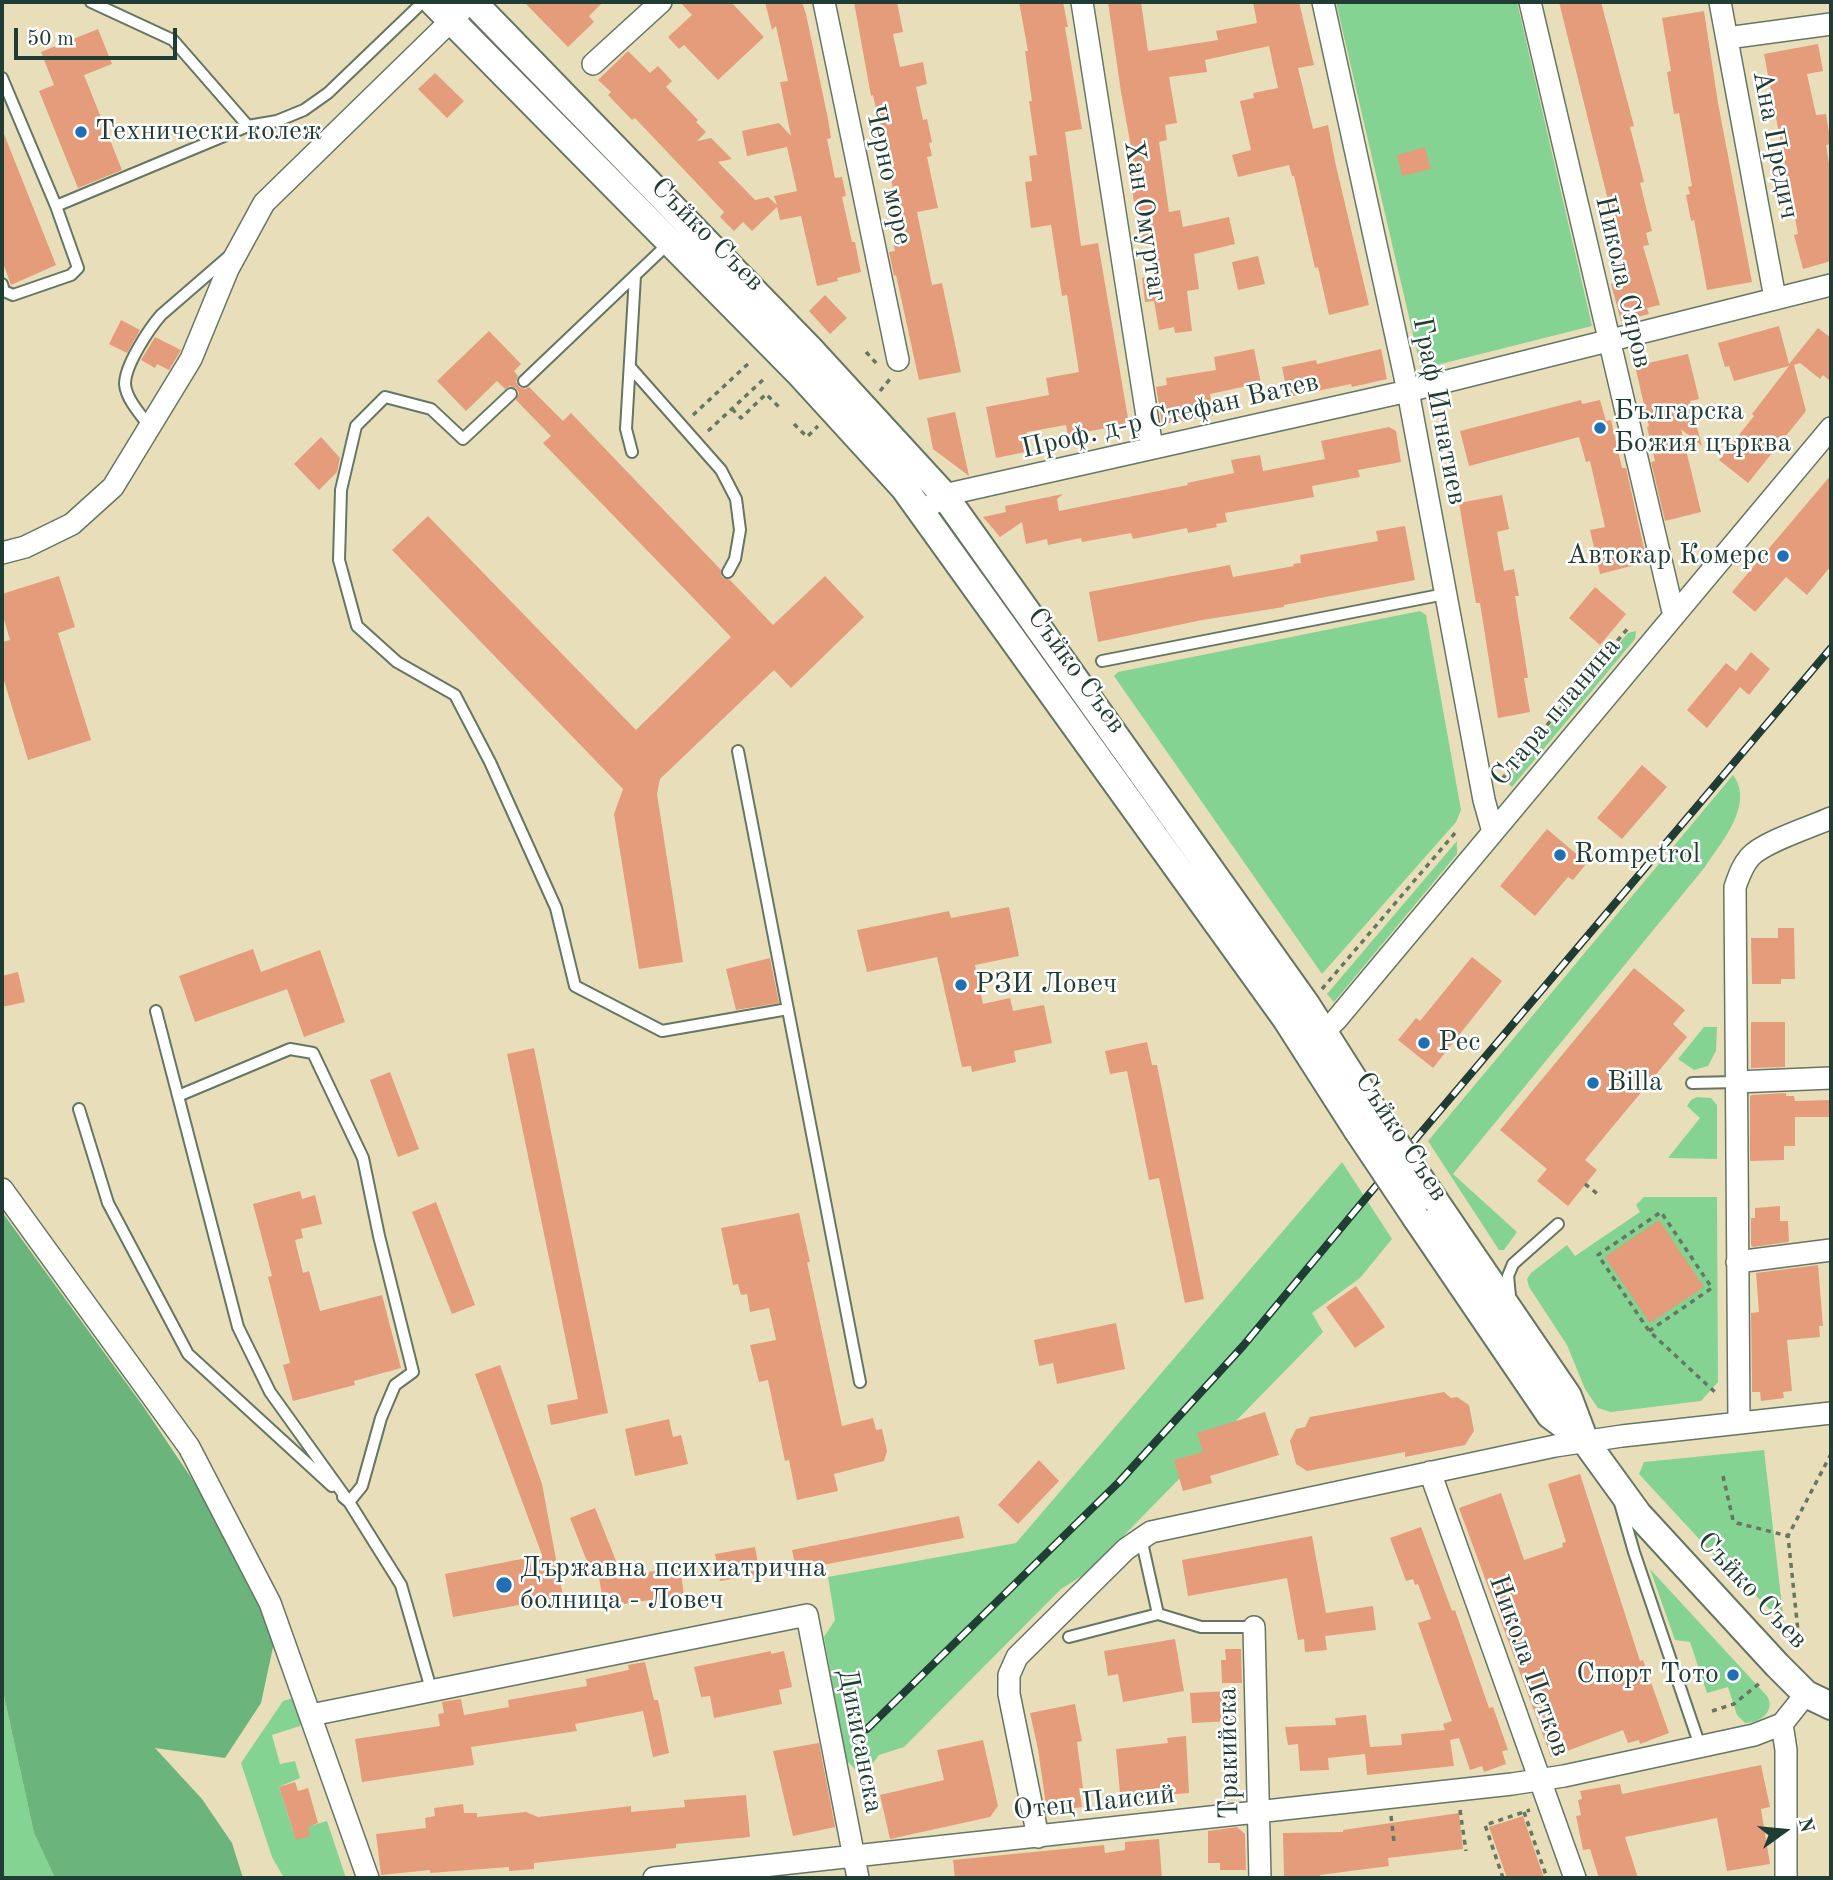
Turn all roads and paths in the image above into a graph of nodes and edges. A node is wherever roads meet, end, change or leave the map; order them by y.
1 (91, 2) edge
2 (423, 2) edge
3 (472, 2) edge
4 (661, 2) edge
5 (824, 2) edge
6 (1082, 2) edge
7 (1323, 2) edge
8 (1530, 2) edge
9 (1720, 2) edge
10 (442, 11) edge
11 (1831, 24) edge
12 (1727, 38) junction
13 (593, 64) dead end
14 (2, 78) edge
15 (248, 126) junction
16 (56, 206) junction
17 (690, 223) junction
18 (670, 242) junction
19 (240, 246) junction
20 (635, 276) junction
21 (2, 284) edge
22 (1831, 285) edge
23 (1775, 298) junction
24 (1608, 341) junction
25 (750, 362) dead end
26 (890, 365) joint
27 (630, 367) junction
28 (765, 378) dead end
29 (524, 381) dead end
30 (880, 391) dead end
31 (1408, 391) junction
32 (510, 394) dead end
33 (732, 409) junction
34 (781, 409) dead end
35 (697, 411) dead end
36 (821, 423) dead end
37 (794, 424) dead end
38 (150, 427) junction
39 (712, 428) dead end
40 (1831, 428) edge
41 (1152, 449) junction
42 (632, 453) dead end
43 (944, 495) junction
44 (923, 512) junction
45 (2, 553) edge
46 (729, 572) dead end
47 (1445, 594) junction
48 (1674, 616) junction
49 (1628, 628) dead end
50 (1101, 661) dead end
51 (738, 751) dead end
52 (1496, 786) dead end
53 (1828, 821) edge
54 (1493, 832) junction
55 (1455, 834) dead end
56 (1315, 998) dead end
57 (788, 1009) junction
58 (156, 1011) dead end
59 (1315, 1040) junction
60 (1831, 1078) edge
61 (1737, 1082) junction
62 (1692, 1083) dead end
63 (178, 1096) junction
64 (79, 1109) dead end
65 (1586, 1184) dead end
66 (2, 1189) edge
67 (1599, 1195) dead end
68 (1424, 1208) junction
69 (1558, 1224) dead end
70 (1831, 1250) edge
71 (1737, 1262) junction
72 (1511, 1313) junction
73 (1649, 1331) junction
74 (860, 1382) dead end
75 (1719, 1396) dead end
76 (1831, 1413) edge
77 (1739, 1423) junction
78 (1585, 1441) junction
79 (1831, 1454) edge
80 (1430, 1472) junction
81 (1723, 1476) dead end
82 (1613, 1480) junction
83 (349, 1502) junction
84 (1788, 1536) junction
85 (1141, 1537) junction
86 (1158, 1614) junction
87 (1254, 1627) joint
88 (1069, 1637) dead end
89 (1790, 1650) dead end
90 (1763, 1681) dead end
91 (431, 1689) junction
92 (1806, 1693) junction
93 (1831, 1706) edge
94 (1712, 1712) dead end
95 (311, 1714) junction
96 (1782, 1724) junction
97 (1700, 1746) junction
98 (1539, 1780) junction
99 (1390, 1808) dead end
100 (1461, 1810) dead end
101 (1258, 1813) junction
102 (1038, 1837) junction
103 (1394, 1842) dead end
104 (1466, 1851) dead end
105 (853, 1856) junction
106 (368, 1878) edge
107 (654, 1878) edge
108 (858, 1878) edge
109 (1260, 1878) edge
110 (1503, 1878) edge
111 (1546, 1878) edge
112 (1574, 1878) edge
113 (1786, 1878) edge

1 - 15 lane
2 - 15 lane
3 - 10 street
3 - 17 street, Съйко Съев
4 - 13 street
5 - 26 street, Черно море
6 - 41 street, Хан Омуртаг
7 - 31 street, Граф Игнатиев
8 - 24 street, Никола Сяров
9 - 12 street, Ана Предич
10 - 18 street, Съйко Съев
10 - 19 street
11 - 12 street
12 - 23 street, Ана Предич
14 - 16 lane
15 - 16 lane
16 - 21 lane
17 - 18 lane
17 - 43 street, Съйко Съев
18 - 20 lane
18 - 44 street, Съйко Съев
19 - 38 street
19 - 38 lane
20 - 27 lane
20 - 29 lane
22 - 23 street
23 - 24 street
24 - 31 street, Проф. д-р Стефан Ватев
24 - 48 street, Никола Сяров
25 - 35 path
26 - 30 path
27 - 42 lane
27 - 46 lane
28 - 33 path
31 - 41 street, Проф. д-р Стефан Ватев
31 - 47 street, Граф Игнатиев
32 - 57 lane
33 - 34 path
33 - 39 path
36 - 37 path
38 - 45 street
40 - 48 street, Стара планина
41 - 43 street, Проф. д-р Стефан Ватев
43 - 44 street
43 - 59 street, Съйко Съев
44 - 59 street, Съйко Съев
47 - 50 lane
47 - 54 street, Граф Игнатиев
48 - 54 street, Стара планина
49 - 52 path
51 - 57 lane
53 - 61 street
54 - 59 street, Стара планина
55 - 56 path
57 - 74 lane
58 - 63 lane
59 - 68 street, Съйко Съев, bridge
60 - 61 street
61 - 62 lane
61 - 71 street
63 - 83 lane
63 - 83 lane
64 - 83 lane
65 - 67 path
66 - 95 street
68 - 72 street, Съйко Съев
68 - 78 street, Съйко Съев
69 - 72 lane
70 - 71 street
71 - 77 street
72 - 78 street, Съйко Съев
73 - 73 path
73 - 75 path
76 - 77 street
77 - 78 street
78 - 80 street
78 - 82 street, Съйко Съев
79 - 84 path
80 - 85 street
80 - 98 street, Никола Петков
81 - 84 path
82 - 92 street, Съйко Съев
82 - 97 lane
83 - 91 lane
84 - 89 path
85 - 86 lane
85 - 102 street
86 - 87 lane
86 - 88 lane
87 - 101 street, Тракийска
90 - 94 path
91 - 95 street
91 - 105 street, Дикисанска
92 - 93 street, Съйко Съев
92 - 96 street
95 - 106 street
96 - 97 street, Отец Паисий
96 - 113 street
97 - 98 street, Отец Паисий
98 - 101 street, Отец Паисий
98 - 112 street, Никола Петков
99 - 103 path
100 - 104 path
101 - 102 street, Отец Паисий
101 - 109 street, Тракийска
102 - 105 street, Отец Паисий
105 - 107 street, Отец Паисий
105 - 108 street, Дикисанска
110 - 111 path

